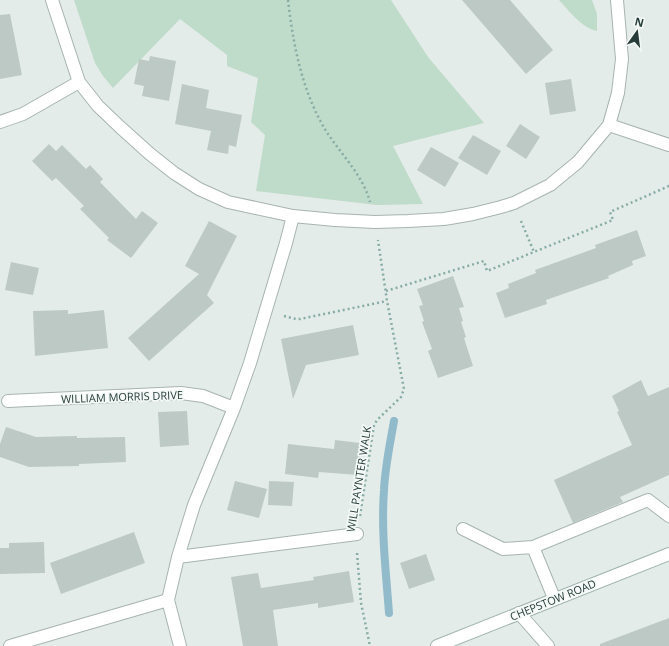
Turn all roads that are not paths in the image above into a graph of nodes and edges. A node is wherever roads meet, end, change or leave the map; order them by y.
1 (52, 0) edge
2 (617, 0) edge
3 (79, 82) junction
4 (0, 122) edge
5 (609, 126) junction
6 (669, 145) edge
7 (293, 216) junction
8 (8, 401) dead end
9 (234, 408) junction
10 (669, 516) edge
11 (464, 529) dead end
12 (357, 534) road end
13 (533, 547) junction
14 (669, 554) edge
15 (178, 557) junction
16 (554, 598) junction
17 (168, 600) junction
18 (519, 613) junction
19 (10, 646) edge
20 (180, 646) edge
21 (437, 646) edge
22 (548, 646) edge

1 - 3 street
2 - 5 street
3 - 4 street
3 - 7 street
5 - 6 street
5 - 7 street
7 - 9 street
8 - 9 street, WILLIAM MORRIS DRIVE
9 - 15 street
10 - 13 street
11 - 13 street
12 - 15 street
13 - 16 street
14 - 16 street, CHEPSTOW ROAD
15 - 17 street
16 - 18 street, CHEPSTOW ROAD
17 - 19 street
17 - 20 street
18 - 21 street, CHEPSTOW ROAD
18 - 22 street

